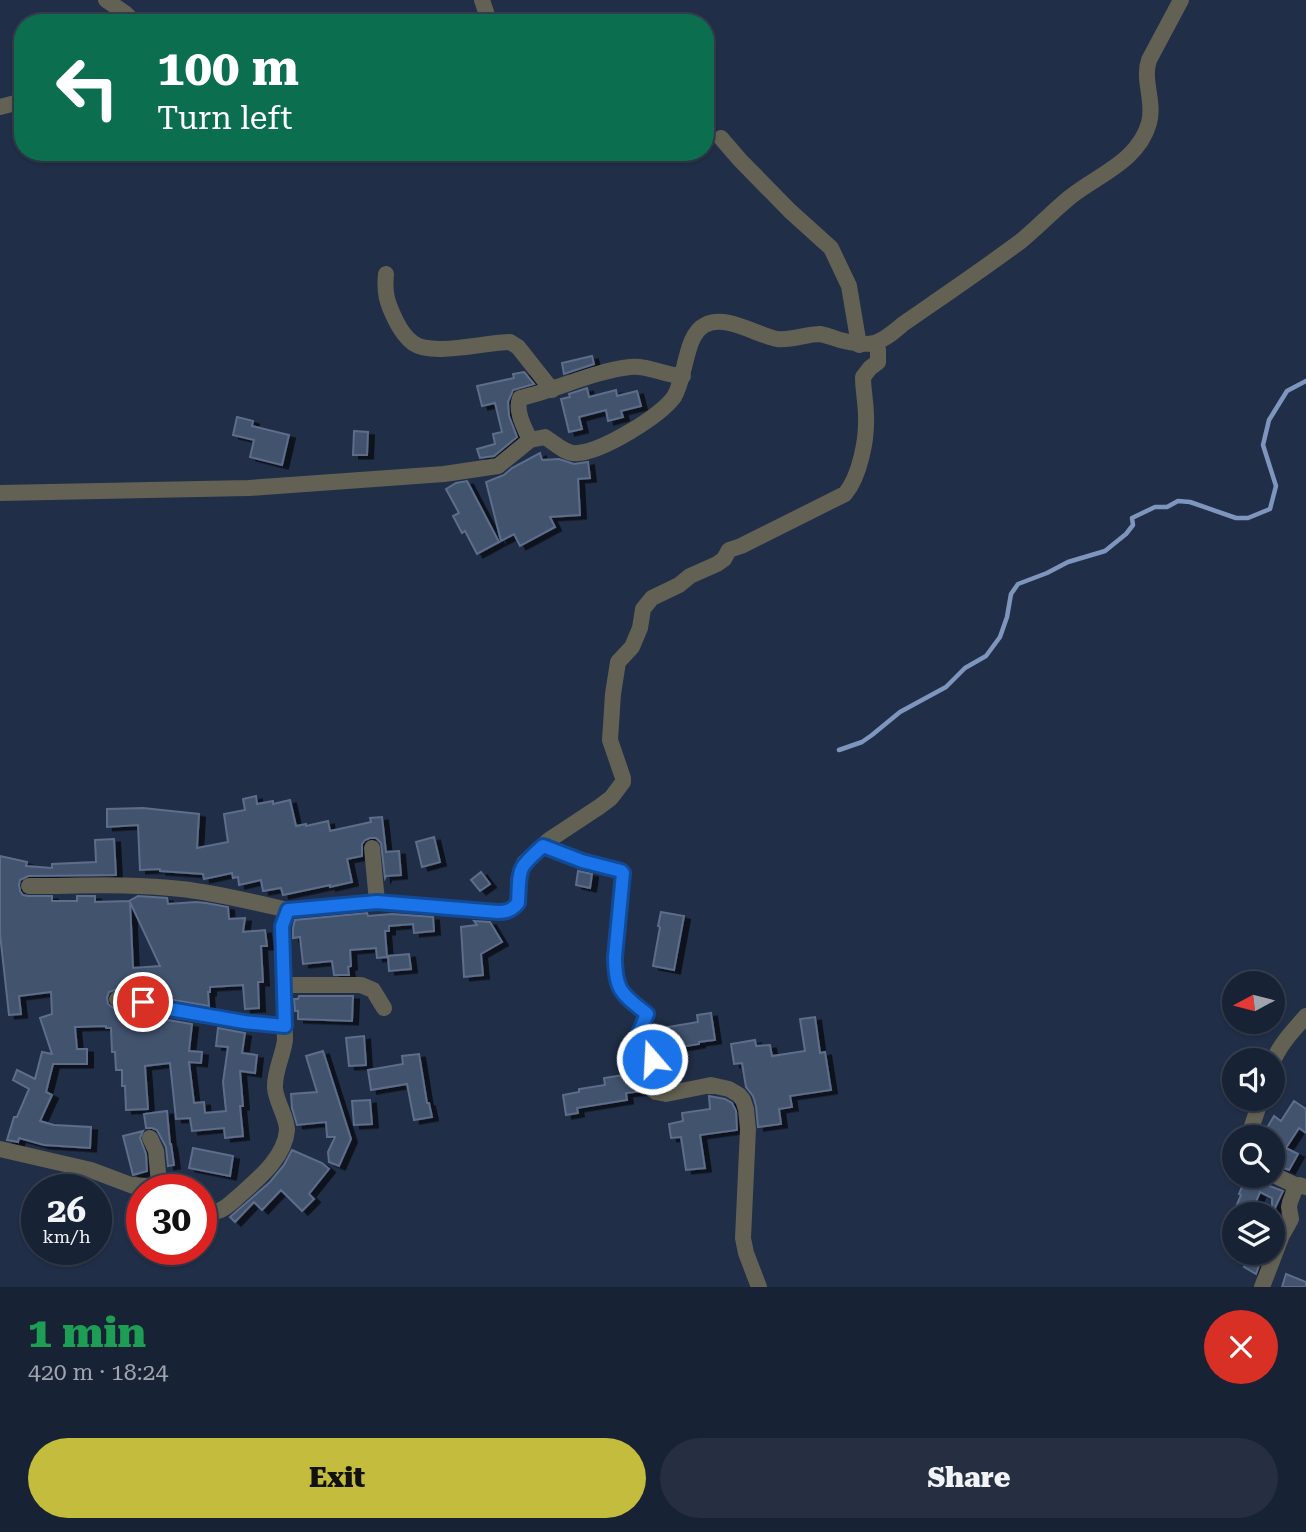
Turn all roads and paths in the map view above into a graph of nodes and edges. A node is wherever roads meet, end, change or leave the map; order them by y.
1 (106, 0) edge
2 (1181, 0) edge
3 (124, 14) edge
4 (720, 138) dead end
5 (386, 274) dead end
6 (867, 345) junction
7 (683, 376) junction
8 (552, 390) junction
9 (530, 440) junction
10 (0, 493) edge
11 (552, 839) junction
12 (372, 848) dead end
13 (29, 886) dead end
14 (377, 902) junction
15 (288, 910) junction
16 (284, 985) junction
17 (117, 999) dead end
18 (384, 1008) dead end
19 (1306, 1016) edge
20 (285, 1026) junction
21 (1279, 1048) edge
22 (149, 1138) dead end
23 (0, 1149) edge
24 (158, 1174) edge
25 (1285, 1180) edge
26 (126, 1183) edge
27 (1302, 1187) edge
28 (217, 1211) edge
29 (759, 1287) edge
30 (1262, 1287) edge

1 - 3 street
2 - 6 street
4 - 6 street
5 - 8 street
6 - 7 street
6 - 11 street
7 - 8 street
7 - 9 street
8 - 9 street
9 - 10 street
11 - 14 street
11 - 29 street
12 - 14 street
13 - 15 street
14 - 15 street
15 - 16 street
16 - 18 street
16 - 20 street
17 - 20 street
19 - 21 street
20 - 28 street
22 - 24 street
23 - 26 street
25 - 27 street
27 - 30 street

